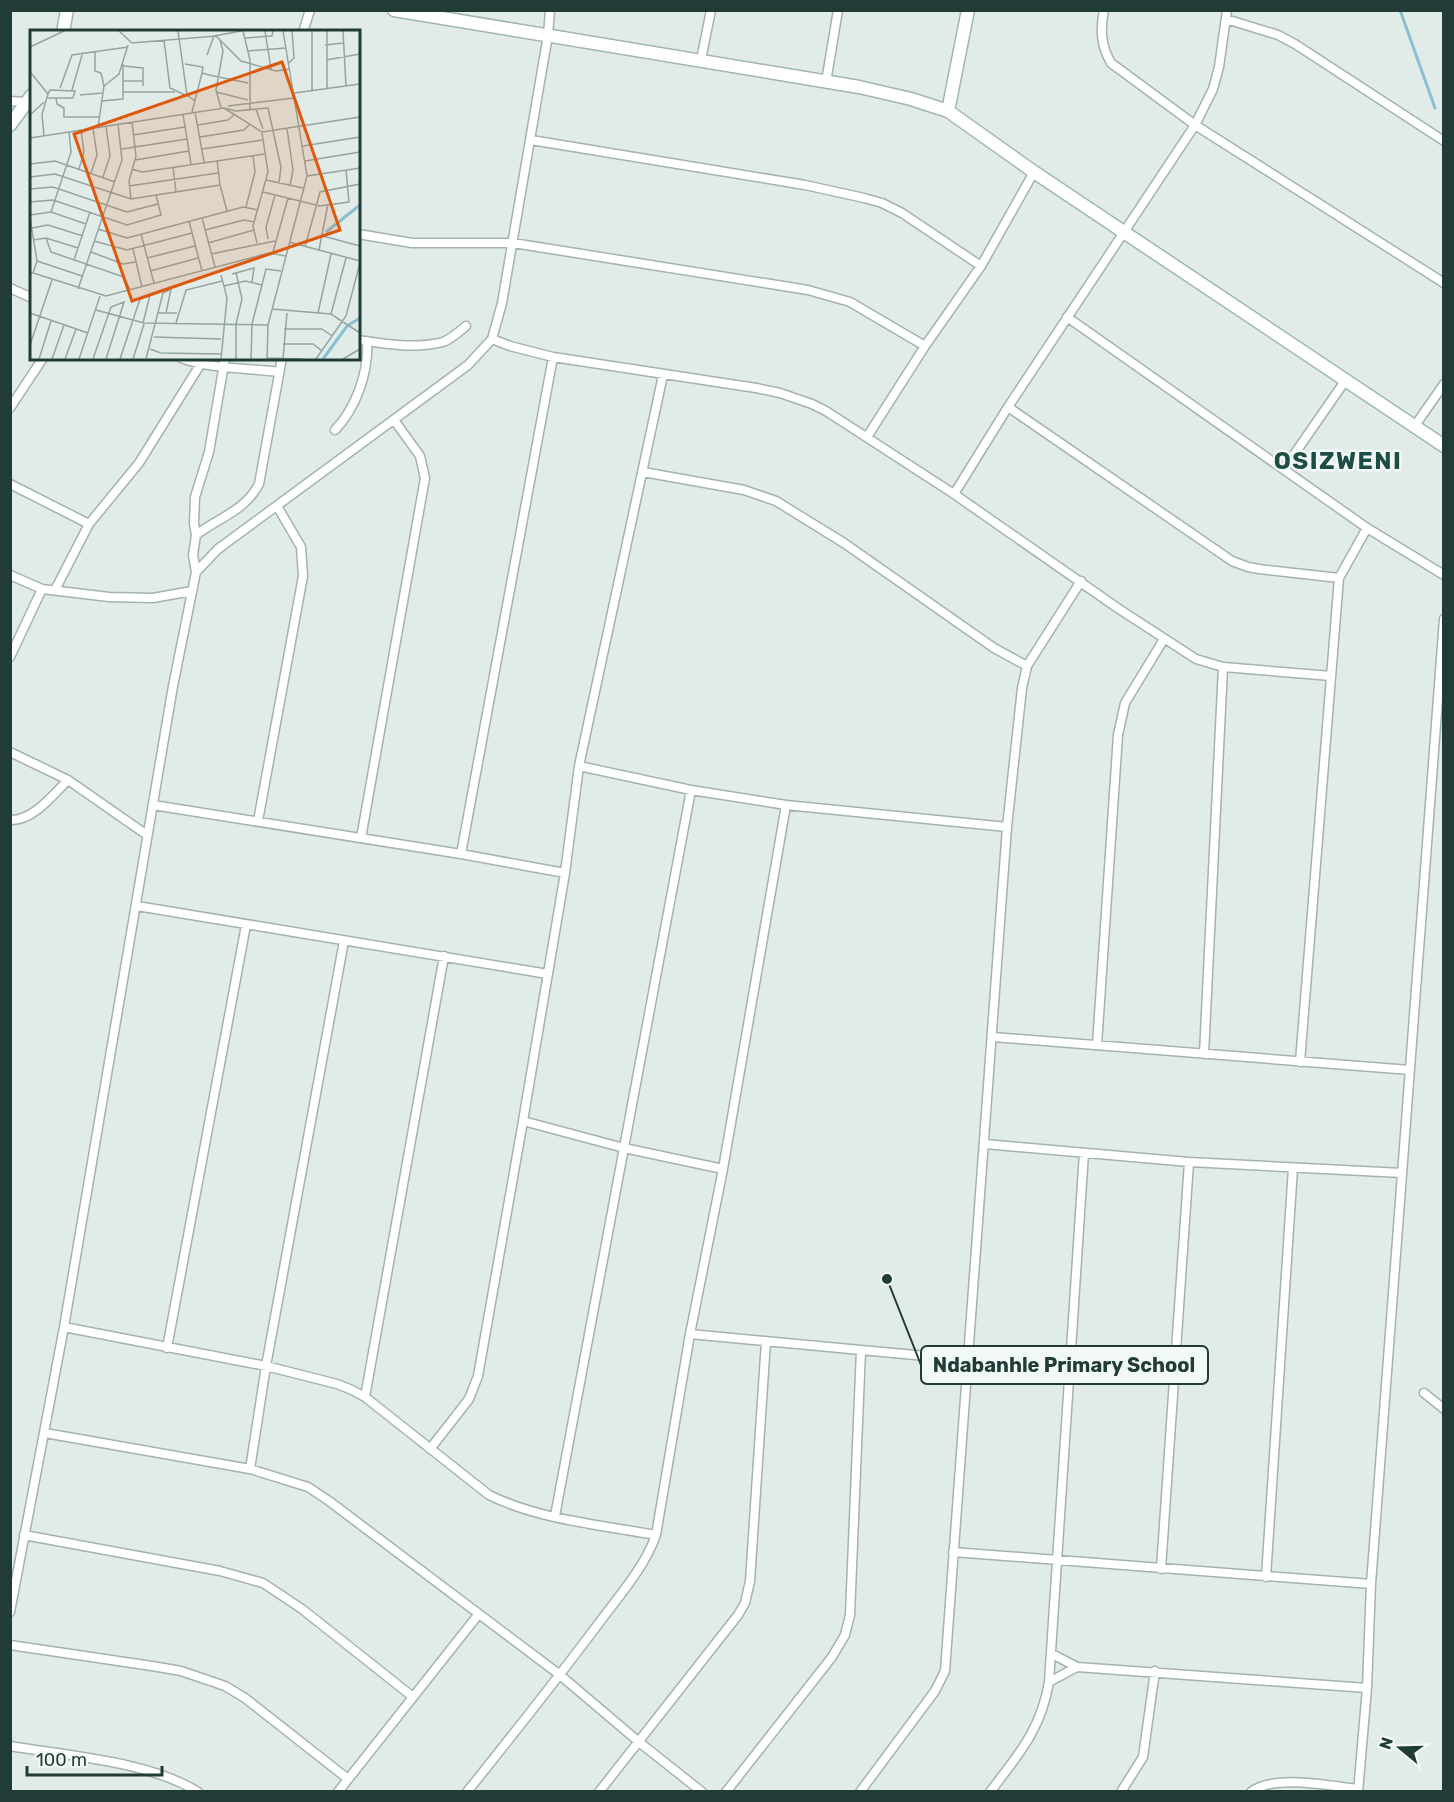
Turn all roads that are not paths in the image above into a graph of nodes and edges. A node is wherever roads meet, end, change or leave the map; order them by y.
1 (67, 10) edge
2 (310, 10) edge
3 (394, 10) edge
4 (549, 10) edge
5 (711, 10) edge
6 (838, 10) edge
7 (968, 10) edge
8 (1104, 10) edge
9 (1227, 15) edge
10 (63, 30) edge
11 (304, 30) edge
12 (548, 35) junction
13 (701, 60) junction
14 (826, 82) junction
15 (29, 99) edge
16 (10, 101) edge
17 (948, 111) junction
18 (10, 125) edge
19 (1195, 125) junction
20 (531, 140) junction
21 (1443, 141) edge
22 (1034, 172) junction
23 (1123, 232) junction
24 (360, 234) edge
25 (513, 243) junction
26 (981, 266) junction
27 (1443, 283) edge
28 (10, 288) edge
29 (30, 296) edge
30 (1067, 317) junction
31 (466, 326) dead end
32 (492, 339) junction
33 (363, 340) edge
34 (926, 346) junction
35 (553, 357) junction
36 (42, 360) edge
37 (186, 360) edge
38 (282, 360) edge
39 (224, 362) edge
40 (200, 365) junction
41 (279, 372) junction
42 (663, 375) junction
43 (1345, 381) junction
44 (1443, 384) edge
45 (1008, 407) junction
46 (10, 408) edge
47 (394, 420) junction
48 (1414, 428) junction
49 (336, 430) dead end
50 (867, 437) junction
51 (1443, 446) edge
52 (1284, 470) junction
53 (643, 472) junction
54 (10, 484) edge
55 (954, 494) junction
56 (277, 506) junction
57 (89, 524) junction
58 (1367, 528) junction
59 (196, 535) junction
60 (196, 572) junction
61 (10, 574) edge
62 (1443, 575) edge
63 (1339, 578) junction
64 (1081, 581) junction
65 (42, 589) junction
66 (55, 590) junction
67 (192, 591) junction
68 (1443, 619) edge
69 (1164, 639) junction
70 (10, 657) edge
71 (1028, 666) junction
72 (1223, 667) junction
73 (1331, 676) junction
74 (10, 752) edge
75 (579, 766) junction
76 (68, 780) junction
77 (691, 789) junction
78 (153, 805) junction
79 (786, 805) junction
80 (15, 821) edge
81 (258, 821) junction
82 (1007, 826) junction
83 (10, 827) edge
84 (147, 835) junction
85 (361, 838) junction
86 (461, 854) junction
87 (565, 873) junction
88 (136, 906) junction
89 (246, 925) junction
90 (344, 941) junction
91 (444, 956) junction
92 (548, 974) junction
93 (993, 1037) junction
94 (1097, 1045) junction
95 (1204, 1054) junction
96 (1300, 1062) junction
97 (1410, 1070) junction
98 (523, 1121) junction
99 (985, 1144) junction
100 (624, 1148) junction
101 (1084, 1153) junction
102 (1189, 1162) junction
103 (1293, 1168) junction
104 (723, 1169) junction
105 (1402, 1173) junction
106 (64, 1327) junction
107 (690, 1334) junction
108 (766, 1341) junction
109 (167, 1348) junction
110 (861, 1350) junction
111 (969, 1360) junction
112 (266, 1366) junction
113 (1424, 1392) dead end
114 (365, 1397) junction
115 (1443, 1409) edge
116 (45, 1433) junction
117 (430, 1449) junction
118 (250, 1469) junction
119 (555, 1516) junction
120 (24, 1534) junction
121 (656, 1535) junction
122 (953, 1552) junction
123 (1057, 1560) junction
124 (1161, 1569) junction
125 (1266, 1577) junction
126 (1371, 1584) junction
127 (12, 1595) edge
128 (10, 1612) edge
129 (478, 1615) junction
130 (10, 1645) edge
131 (1052, 1654) junction
132 (1077, 1667) junction
133 (1155, 1671) junction
134 (560, 1675) junction
135 (1049, 1682) junction
136 (1367, 1688) junction
137 (413, 1697) junction
138 (639, 1742) junction
139 (10, 1746) edge
140 (348, 1779) junction
141 (1358, 1790) edge
142 (198, 1791) edge
143 (338, 1791) edge
144 (468, 1791) edge
145 (599, 1791) edge
146 (702, 1791) edge
147 (726, 1791) edge
148 (860, 1791) edge
149 (990, 1791) edge
150 (1121, 1791) edge
151 (1251, 1791) edge

1 - 10 street
2 - 11 street
3 - 12 street
4 - 12 street
5 - 13 street
6 - 14 street
7 - 17 street
8 - 19 street
9 - 19 street
9 - 21 street
12 - 13 street
12 - 20 street
13 - 14 street
14 - 17 street
15 - 16 street
15 - 18 street
17 - 22 street
19 - 23 street
19 - 27 street
20 - 25 street
20 - 26 street
22 - 23 street
22 - 26 street
23 - 30 street
23 - 43 street
24 - 25 street
25 - 32 street
25 - 34 street
26 - 34 street
28 - 29 street
30 - 45 street
30 - 52 street
31 - 33 street
32 - 35 street
32 - 47 street
33 - 49 street
34 - 50 street
35 - 42 street
35 - 86 street
36 - 46 street
37 - 40 street
38 - 41 street
39 - 40 street
39 - 41 street
39 - 59 street
40 - 57 street
41 - 59 street
42 - 50 street
42 - 53 street
43 - 48 street
43 - 52 street
44 - 48 street
45 - 55 street
45 - 63 street
47 - 56 street
47 - 85 street
48 - 51 street
50 - 55 street
52 - 58 street
53 - 71 street
53 - 75 street
54 - 57 street
55 - 64 street
56 - 60 street
56 - 81 street
57 - 66 street
58 - 62 street
58 - 63 street
59 - 60 street
60 - 67 street
61 - 65 street
63 - 73 street
64 - 69 street
64 - 71 street
65 - 66 street
65 - 70 street
66 - 67 street
67 - 78 street
68 - 97 street
69 - 72 street
69 - 94 street
71 - 82 street
72 - 73 street
72 - 95 street
73 - 96 street
74 - 76 street
75 - 77 street
75 - 87 street
76 - 80 street
76 - 84 street
77 - 79 street
77 - 100 street
78 - 81 street
78 - 84 street
79 - 82 street
79 - 104 street
80 - 83 street
81 - 85 street
82 - 93 street
84 - 88 street
85 - 86 street
86 - 87 street
87 - 92 street
88 - 89 street
88 - 106 street
89 - 90 street
89 - 109 street
90 - 91 street
90 - 112 street
91 - 92 street
91 - 114 street
92 - 98 street
93 - 94 street
93 - 99 street
94 - 95 street
95 - 96 street
96 - 97 street
97 - 105 street
98 - 100 street
98 - 117 street
99 - 101 street
99 - 111 street
100 - 104 street
100 - 119 street
101 - 102 street
101 - 123 street
102 - 103 street
102 - 124 street
103 - 105 street
103 - 125 street
104 - 107 street
105 - 126 street
106 - 109 street
106 - 116 street
107 - 108 street
107 - 121 street
108 - 110 street
108 - 138 street
109 - 112 street
110 - 111 street
110 - 147 street
111 - 122 street
112 - 114 street
112 - 118 street
113 - 115 street
114 - 117 street
116 - 118 street
116 - 120 street
117 - 119 street
118 - 129 street
119 - 121 street
120 - 127 street
120 - 137 street
121 - 134 street
122 - 123 street
122 - 148 street
123 - 124 street
123 - 131 street
124 - 125 street
125 - 126 street
126 - 136 street
127 - 128 street
129 - 134 street
129 - 137 street
130 - 140 street
131 - 132 street
131 - 135 street
132 - 133 street
132 - 135 street
133 - 136 street
133 - 150 street
134 - 138 street
134 - 144 street
135 - 149 street
136 - 141 street
137 - 140 street
138 - 145 street
138 - 146 street
139 - 142 street
140 - 143 street
141 - 151 street

